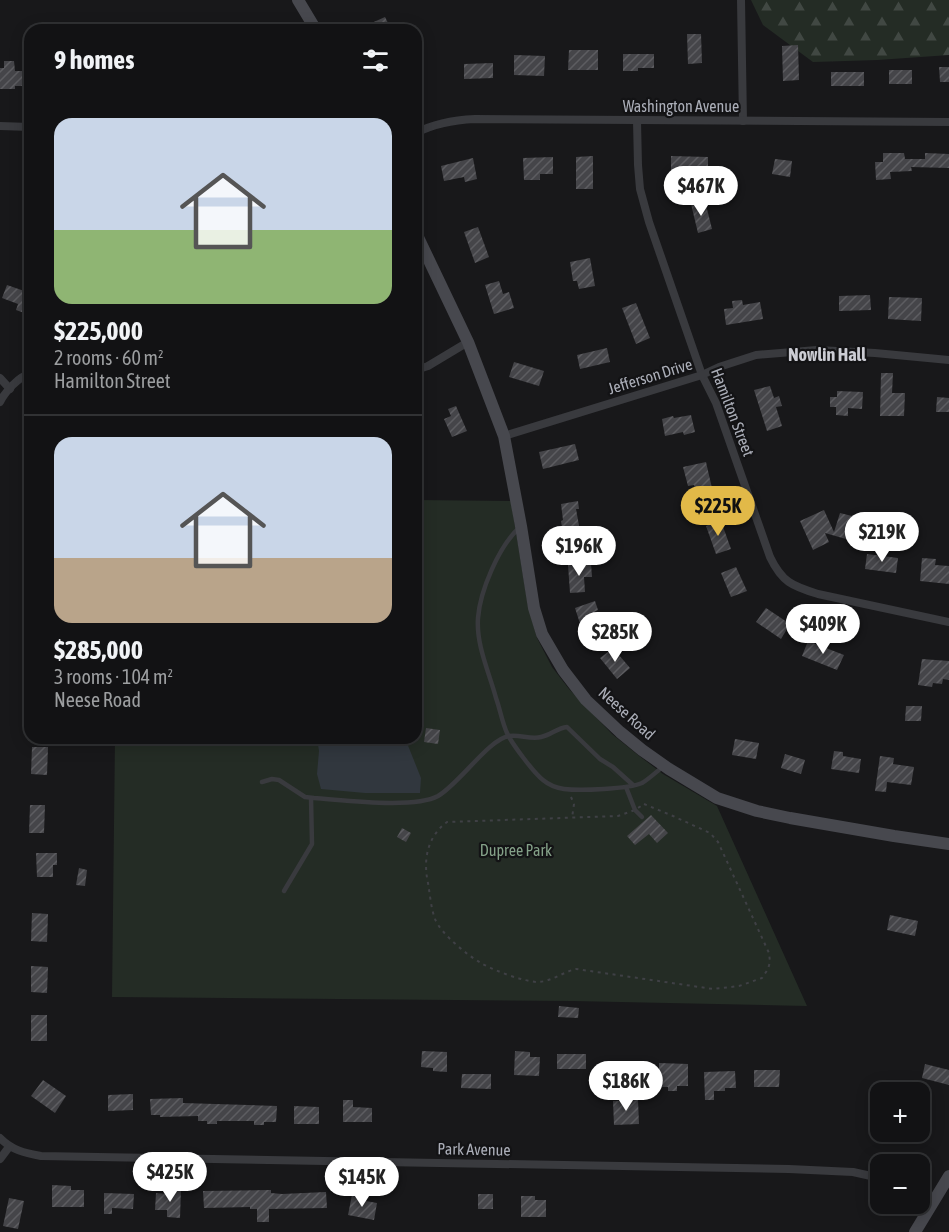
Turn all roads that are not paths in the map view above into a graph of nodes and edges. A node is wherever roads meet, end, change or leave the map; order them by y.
1 (298, 0) edge
2 (741, 0) edge
3 (312, 24) edge
4 (637, 121) junction
5 (743, 121) junction
6 (949, 122) edge
7 (0, 126) edge
8 (24, 127) edge
9 (422, 131) edge
10 (422, 246) edge
11 (468, 342) junction
12 (949, 360) edge
13 (422, 368) edge
14 (24, 375) edge
15 (702, 375) junction
16 (0, 378) edge
17 (10, 389) junction
18 (0, 402) edge
19 (504, 436) junction
20 (521, 526) junction
21 (949, 622) edge
22 (509, 736) junction
23 (664, 766) junction
24 (262, 782) dead end
25 (633, 785) junction
26 (626, 787) junction
27 (310, 798) junction
28 (642, 817) dead end
29 (949, 844) edge
30 (284, 891) dead end
31 (0, 1137) edge
32 (9, 1146) junction
33 (0, 1159) edge
34 (870, 1176) edge
35 (949, 1176) edge
36 (932, 1202) joint
37 (915, 1232) edge

1 - 3 street
2 - 5 street
4 - 5 street, Washington Avenue
4 - 9 street, Washington Avenue
4 - 15 street, Hamilton Street
5 - 6 street, Washington Avenue
7 - 8 street
10 - 11 street, Neese Road
11 - 13 street
11 - 19 street, Neese Road
12 - 15 street, Jefferson Drive
14 - 17 street
15 - 19 street, Jefferson Drive
15 - 21 street, Hamilton Street
16 - 17 street
17 - 18 street
19 - 20 street, Neese Road
20 - 22 lane
20 - 23 street, Neese Road
22 - 25 lane
22 - 26 lane
22 - 27 lane
23 - 25 lane
23 - 29 street, Neese Road
24 - 27 lane
25 - 26 lane
26 - 28 lane
27 - 30 lane
31 - 32 street, Park Avenue
32 - 33 street
32 - 34 street, Park Avenue
35 - 36 street
36 - 37 street

